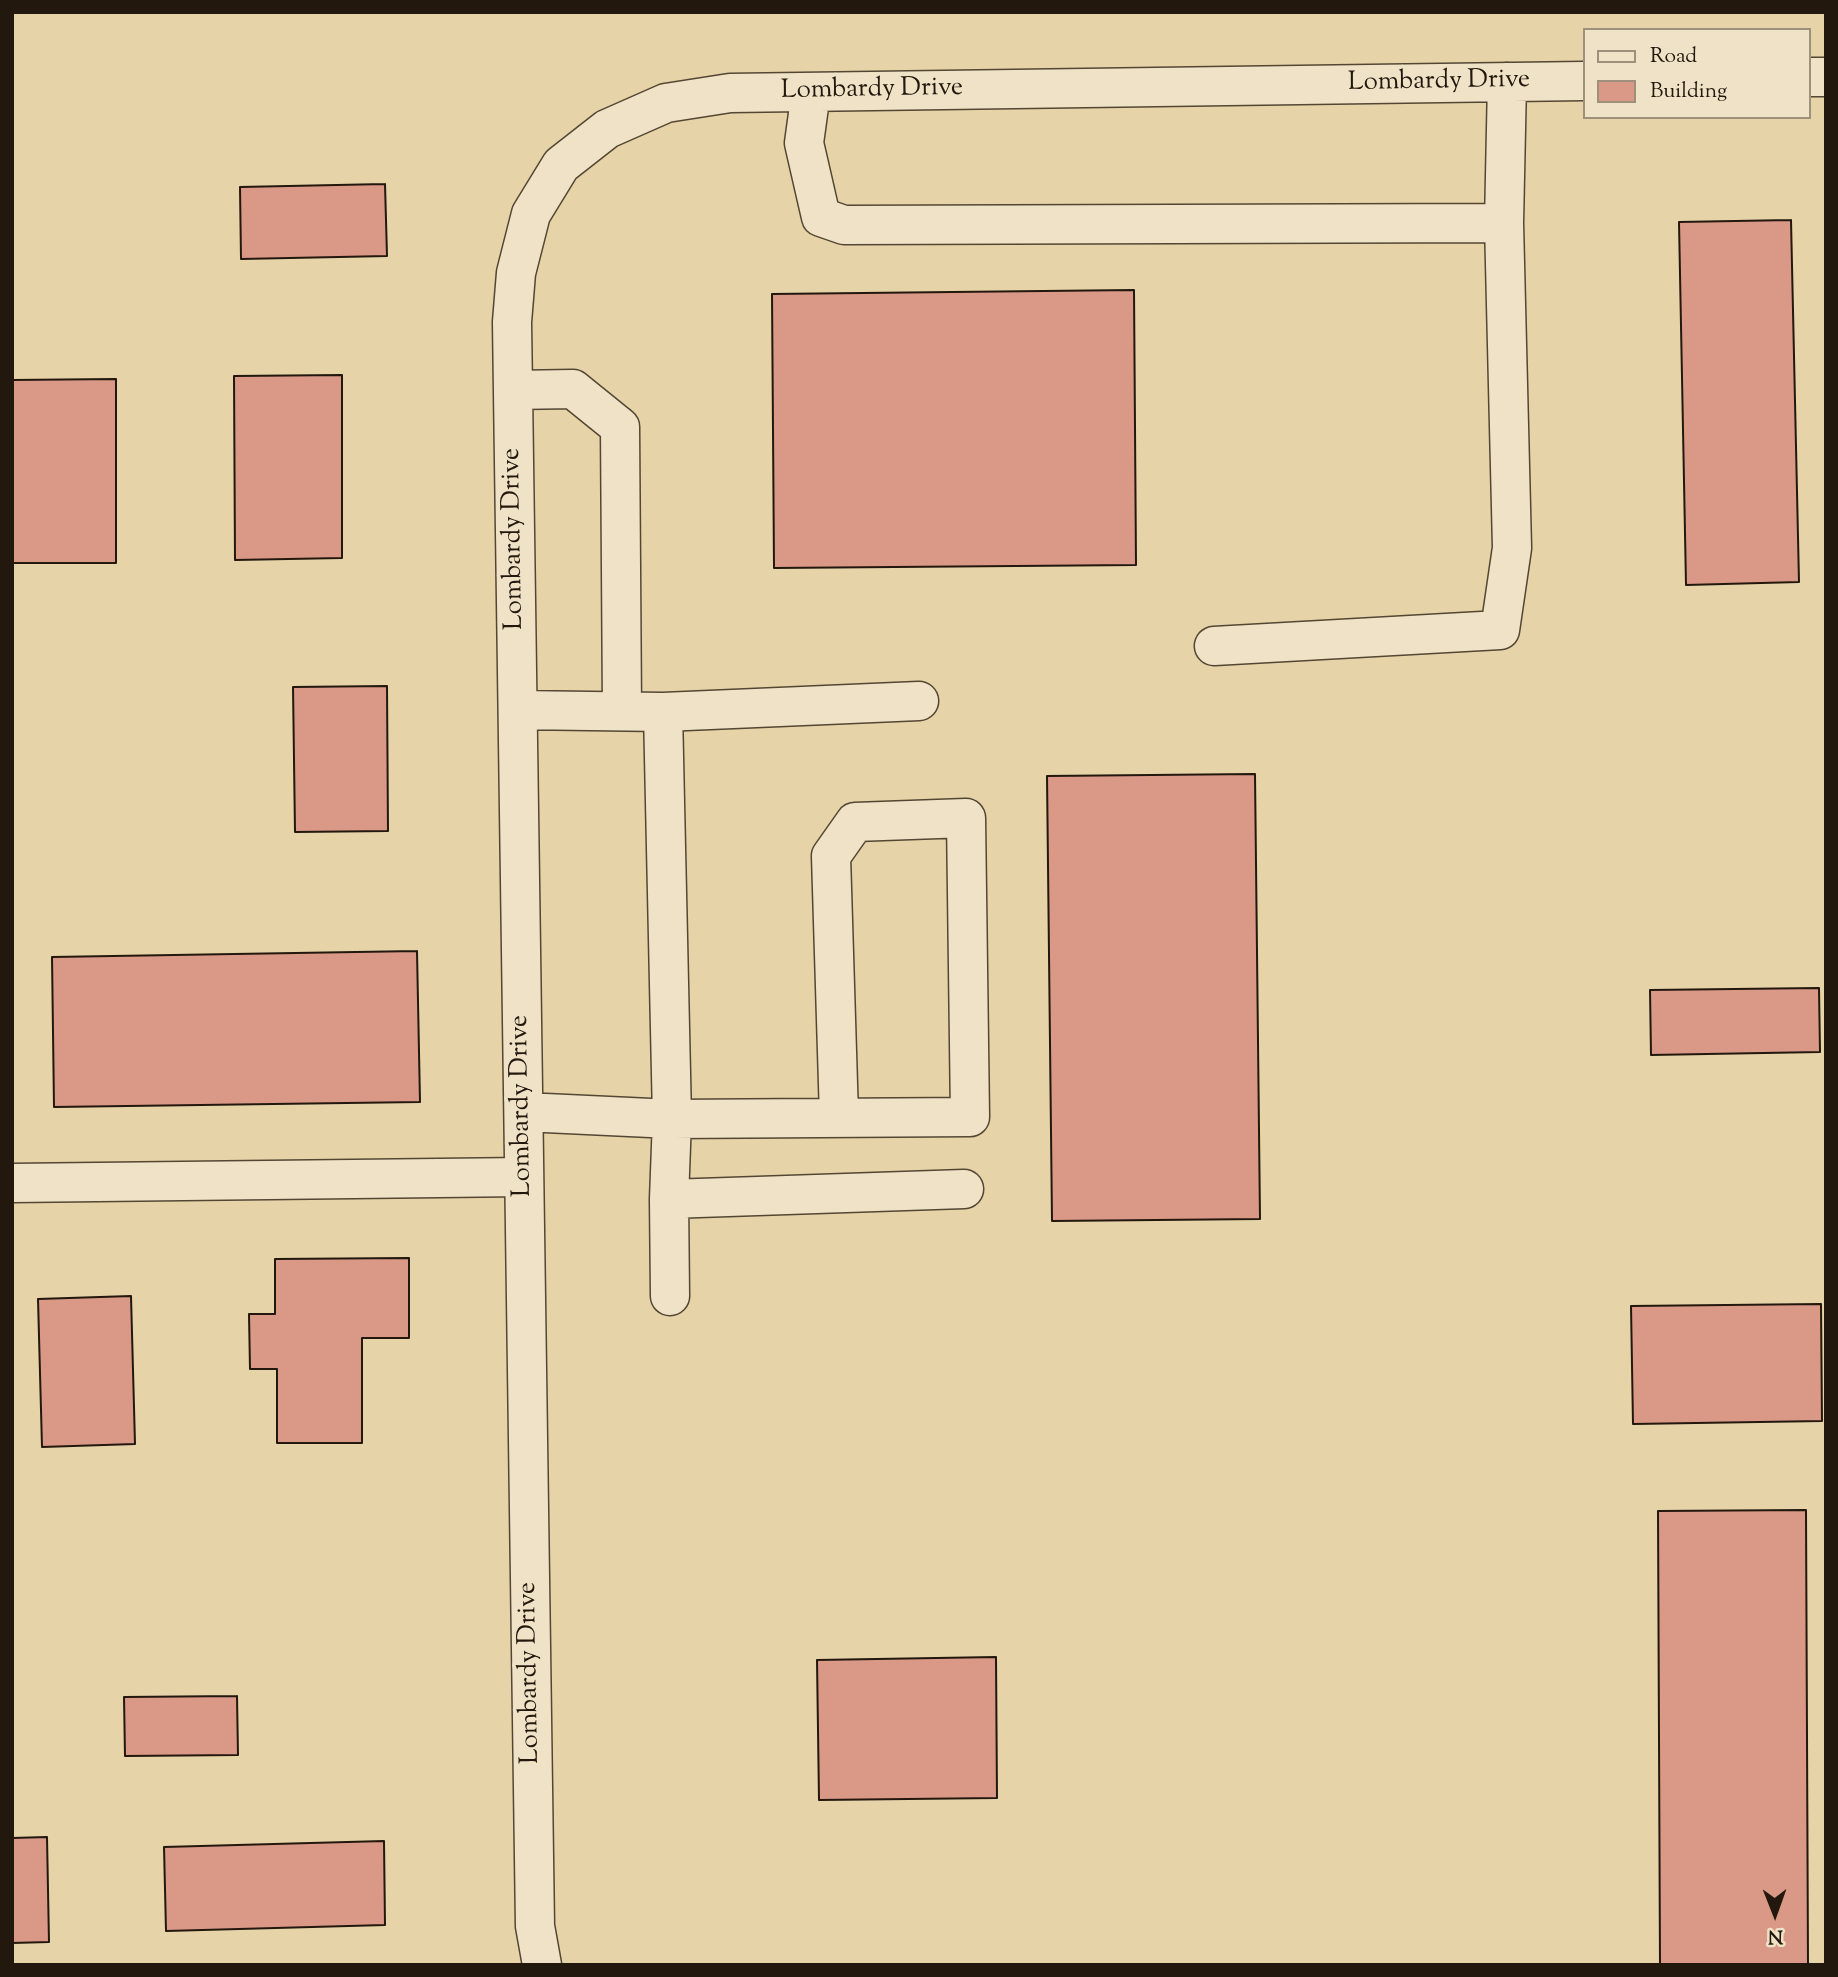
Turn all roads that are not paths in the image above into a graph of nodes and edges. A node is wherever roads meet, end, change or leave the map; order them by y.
1 (1582, 81) edge
2 (1507, 82) junction
3 (811, 92) junction
4 (1504, 223) junction
5 (513, 390) junction
6 (1214, 646) dead end
7 (919, 701) dead end
8 (518, 710) junction
9 (622, 711) junction
10 (663, 712) junction
11 (524, 1112) junction
12 (839, 1117) junction
13 (672, 1119) junction
14 (524, 1177) junction
15 (12, 1184) edge
16 (964, 1189) dead end
17 (669, 1199) junction
18 (670, 1296) dead end
19 (542, 1965) edge

1 - 2 street, Lombardy Drive
2 - 3 street, Lombardy Drive
2 - 4 street
3 - 4 street
3 - 5 street, Lombardy Drive
4 - 6 street
5 - 8 street, Lombardy Drive
5 - 9 street
7 - 10 street
8 - 9 street
8 - 11 street, Lombardy Drive
9 - 10 street
10 - 13 street
11 - 13 street
11 - 14 street, Lombardy Drive
12 - 12 street
12 - 13 street
13 - 17 street
14 - 15 street
14 - 19 street, Lombardy Drive
16 - 17 street
17 - 18 street

